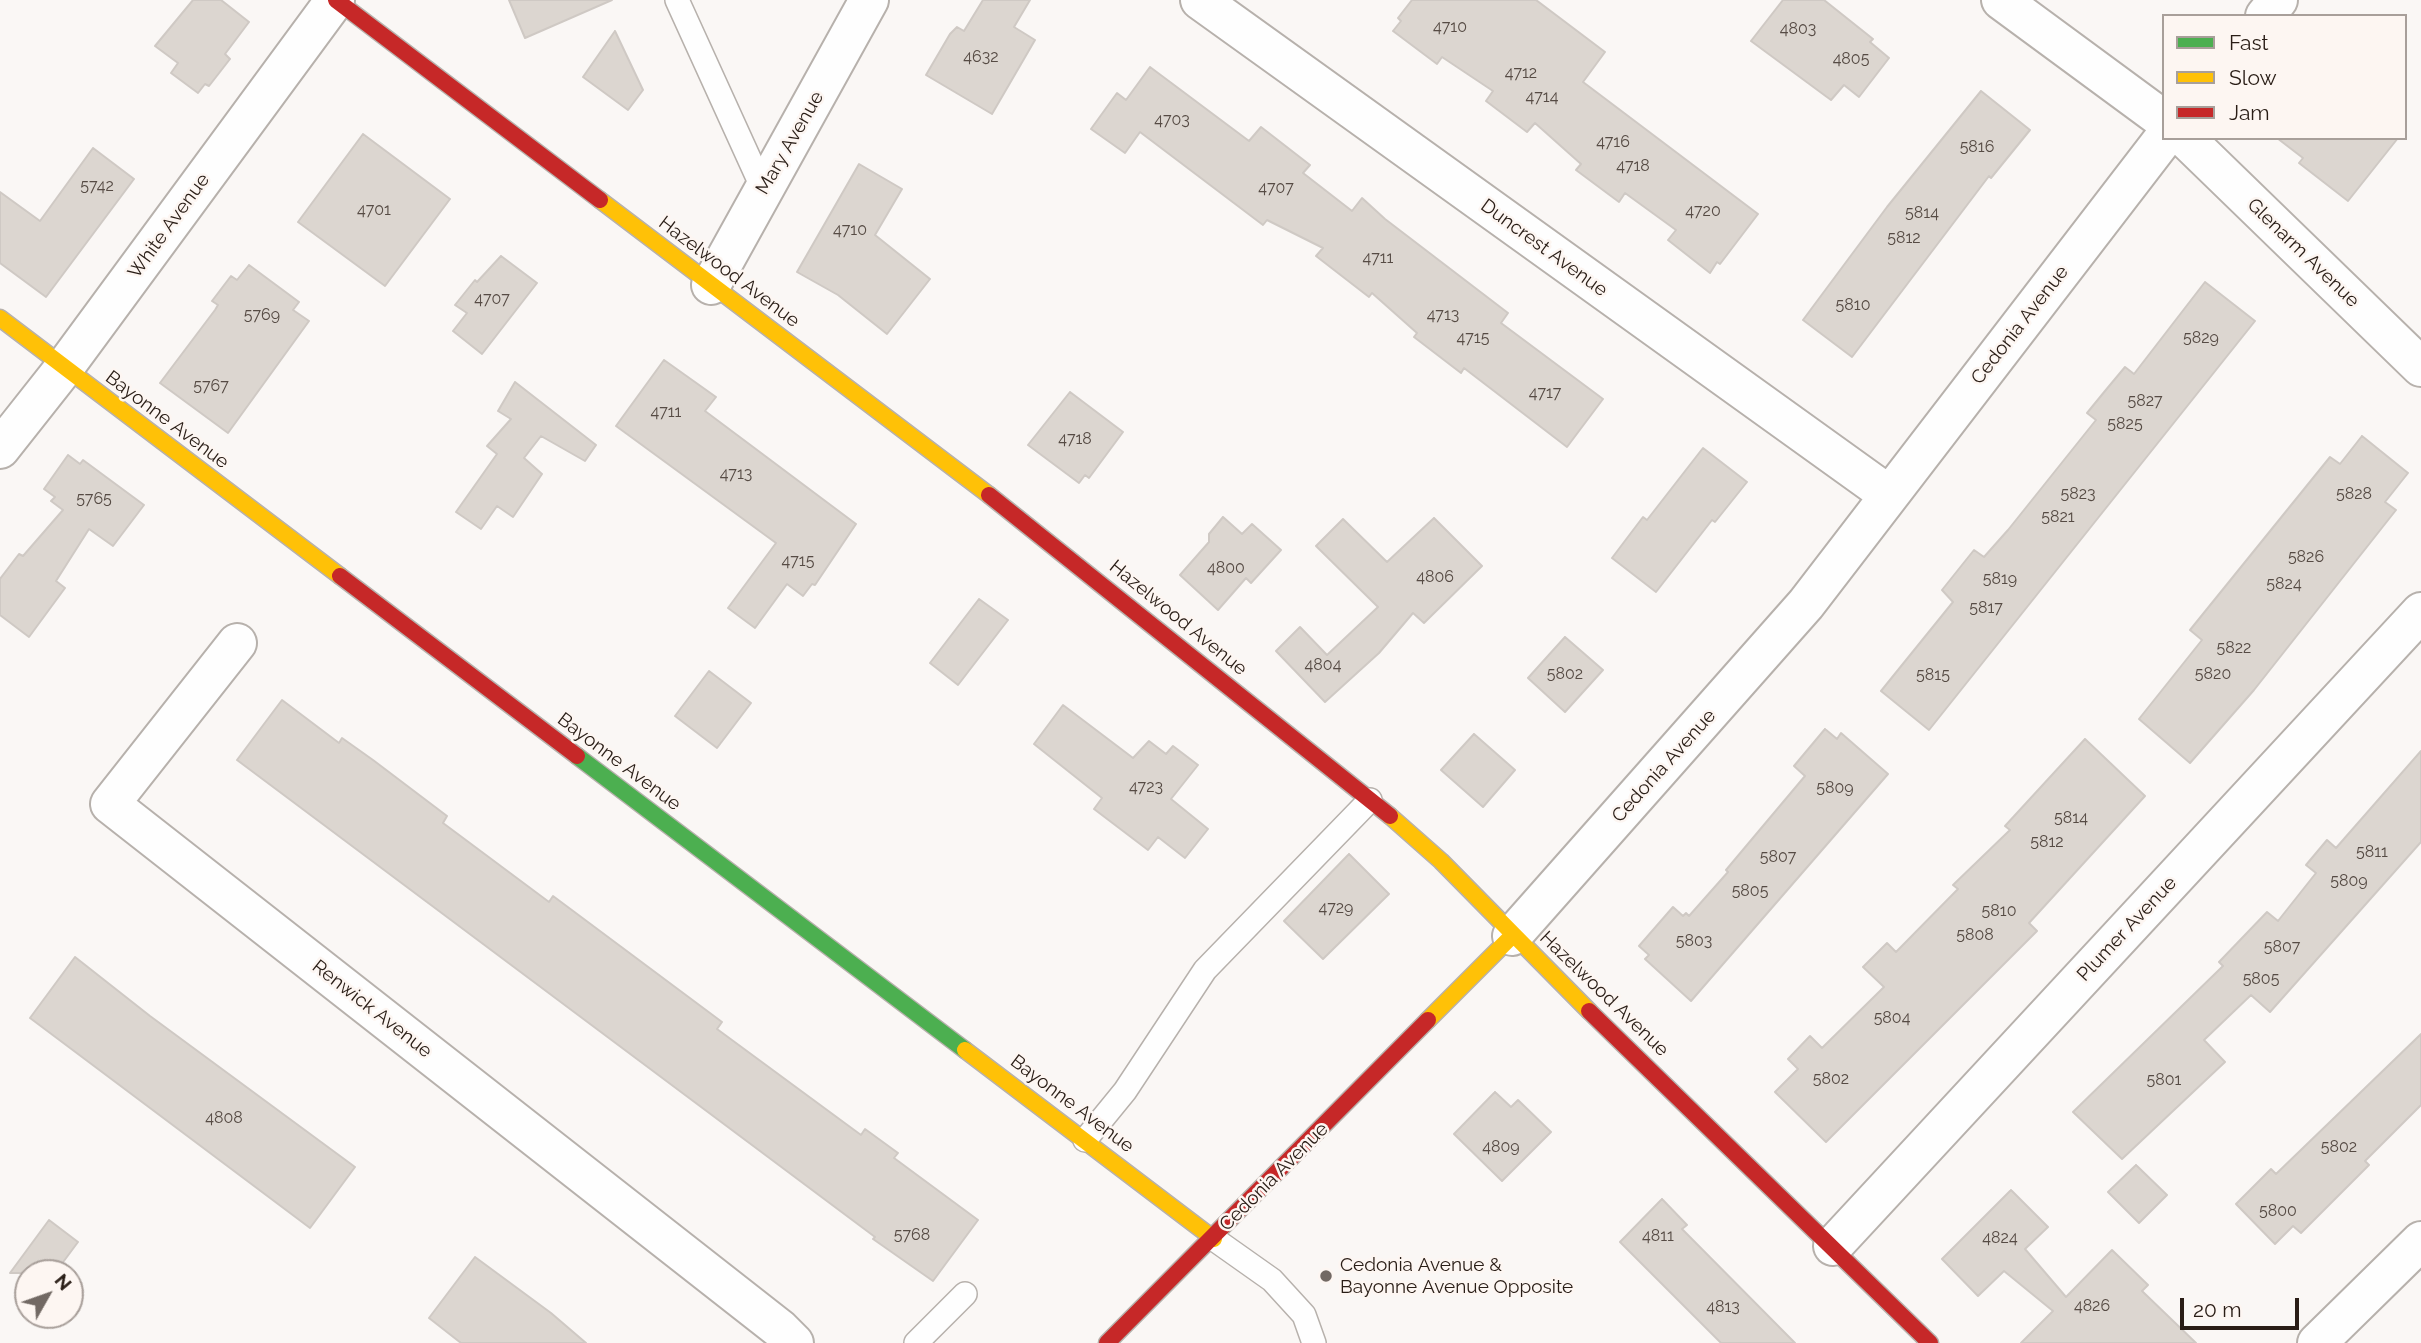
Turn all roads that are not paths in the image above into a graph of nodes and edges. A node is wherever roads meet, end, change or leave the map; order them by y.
1 (336, 0) edge
2 (677, 0) edge
3 (869, 0) edge
4 (1200, 0) edge
5 (2001, 0) edge
6 (2278, 0) edge
7 (2267, 14) edge
8 (2162, 119) edge
9 (2162, 140) edge
10 (2187, 140) edge
11 (763, 190) junction
12 (711, 285) junction
13 (0, 318) edge
14 (2421, 367) edge
15 (64, 368) junction
16 (0, 449) edge
17 (1889, 495) junction
18 (2421, 612) edge
19 (237, 643) dead end
20 (1370, 800) junction
21 (1513, 936) junction
22 (1085, 1140) junction
23 (1214, 1239) junction
24 (2421, 1241) edge
25 (1833, 1247) junction
26 (965, 1294) dead end
27 (1110, 1342) edge
28 (794, 1343) edge
29 (916, 1343) edge
30 (1314, 1343) edge
31 (1930, 1343) edge
32 (2317, 1343) edge

1 - 12 street, Hazelwood Avenue
1 - 15 street, White Avenue
2 - 11 lane
3 - 11 street, Mary Avenue
4 - 17 street, Duncrest Avenue
5 - 8 street
6 - 7 street
9 - 17 street, Cedonia Avenue
10 - 14 street, Glenarm Avenue
11 - 12 street, Mary Avenue
12 - 20 street, Hazelwood Avenue
13 - 15 street, Bayonne Avenue
15 - 16 street, White Avenue
15 - 22 street, Bayonne Avenue
17 - 21 street, Cedonia Avenue
18 - 25 street, Plumer Avenue
19 - 28 street, Renwick Avenue
20 - 21 street, Hazelwood Avenue
20 - 22 lane
21 - 23 street, Cedonia Avenue
21 - 25 street, Hazelwood Avenue
22 - 23 street, Bayonne Avenue
23 - 27 street, Cedonia Avenue
23 - 30 lane
24 - 32 street
25 - 31 street, Hazelwood Avenue
26 - 29 lane

